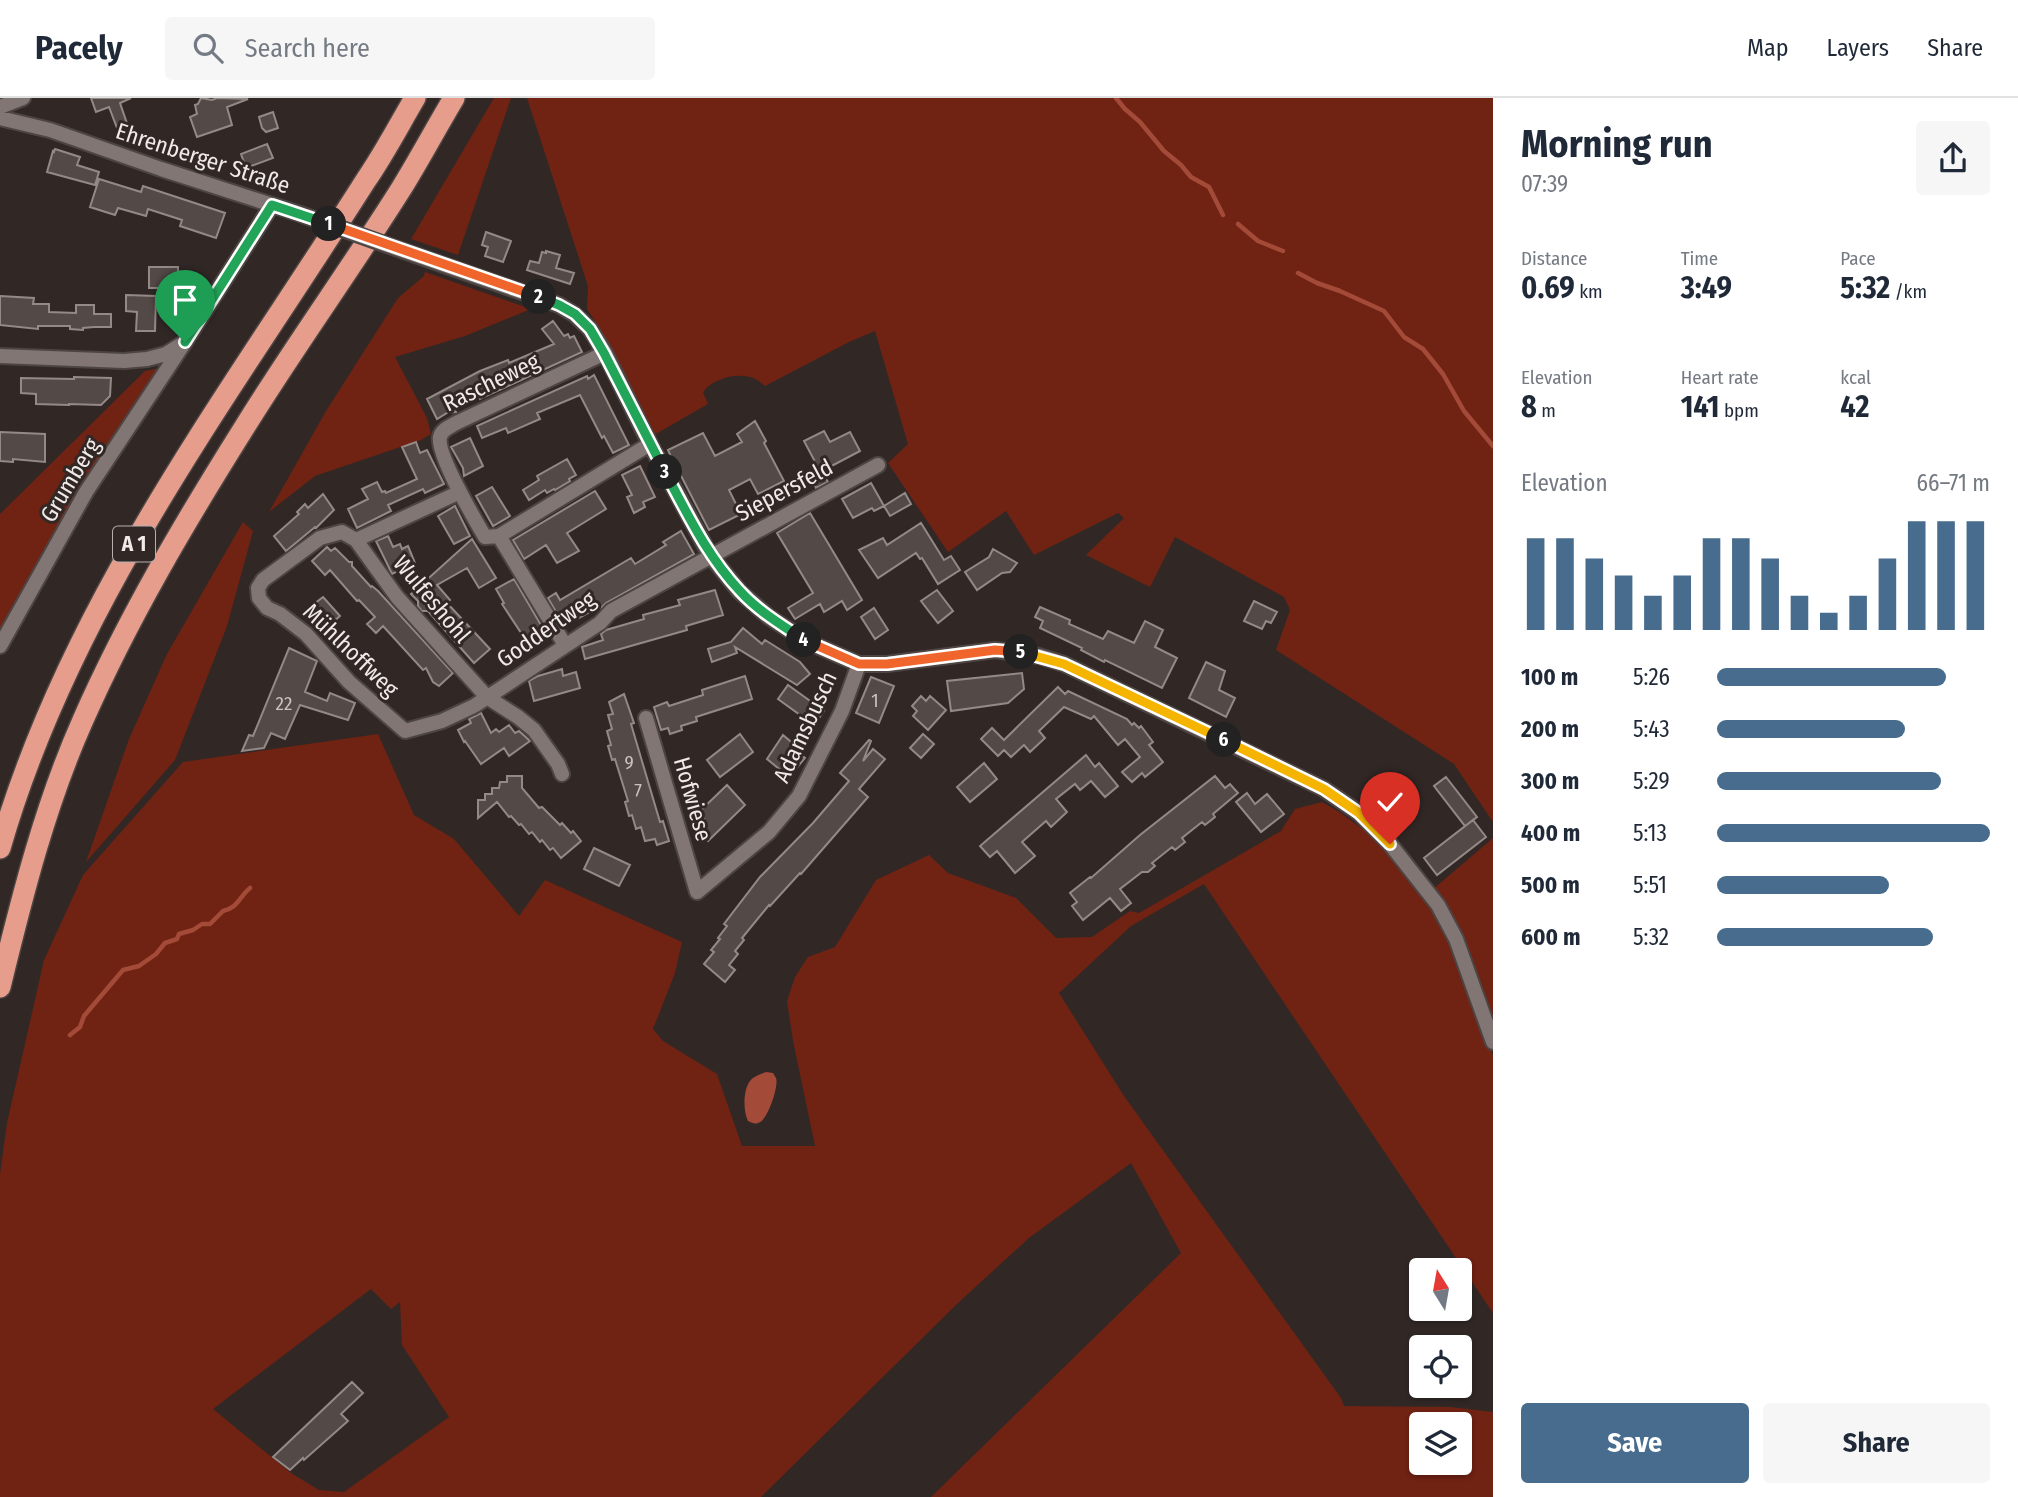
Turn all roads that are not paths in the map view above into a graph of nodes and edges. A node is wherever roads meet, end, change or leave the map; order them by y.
1 (23, 98) edge
2 (415, 98) edge
3 (454, 98) edge
4 (0, 107) edge
5 (0, 118) edge
6 (272, 205) junction
7 (185, 342) junction
8 (604, 353) junction
9 (0, 356) edge
10 (650, 444) junction
11 (878, 464) dead end
12 (460, 492) junction
13 (499, 536) junction
14 (356, 540) junction
15 (710, 555) junction
16 (565, 645) junction
17 (0, 646) edge
18 (859, 664) junction
19 (487, 697) junction
20 (646, 718) dead end
21 (405, 731) joint
22 (562, 774) dead end
23 (0, 848) edge
24 (697, 892) joint
25 (0, 987) edge
26 (1493, 1042) edge

1 - 4 street
2 - 23 highway, A 1
3 - 25 highway, A 1
5 - 6 street, Ehrenberger Straße
6 - 7 street, Grumberg
6 - 8 street, Ehrenberger Straße, bridge
7 - 9 street
7 - 17 street, Grumberg
8 - 10 street, Ehrenberger Straße
8 - 12 street, Rascheweg
10 - 13 street
10 - 15 street, Ehrenberger Straße
11 - 15 street, Siepersfeld
12 - 13 street, Rascheweg
12 - 14 street
13 - 16 street, Rascheweg
14 - 19 street, Wulfeshohl
14 - 21 street, Mühlhoffweg
15 - 16 street, Goddertweg
15 - 18 street, Ehrenberger Straße
16 - 19 street, Goddertweg
18 - 24 street, Adamsbusch
18 - 26 street, Ehrenberger Straße
19 - 21 street, Goddertweg
19 - 22 street, Wulfeshohl
20 - 24 street, Hofwiese

